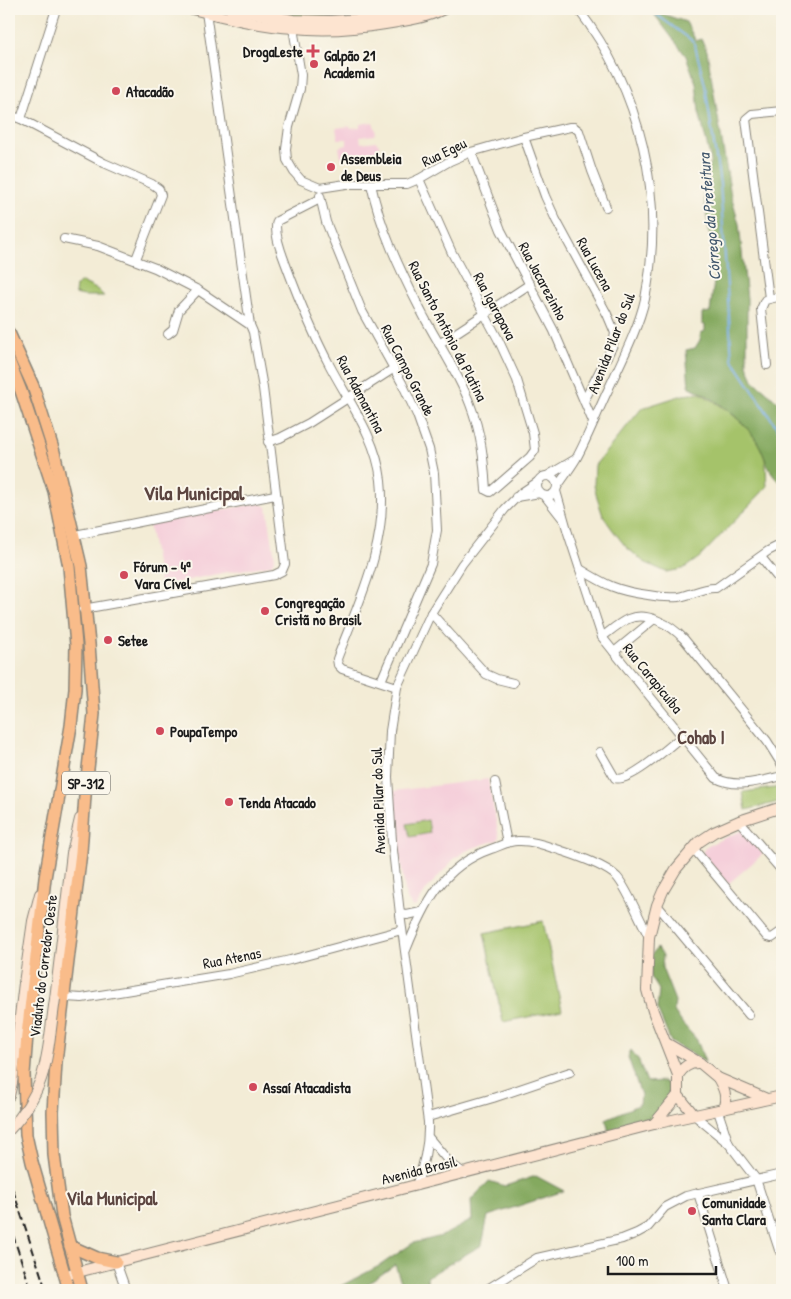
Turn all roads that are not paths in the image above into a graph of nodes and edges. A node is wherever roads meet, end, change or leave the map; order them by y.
1 (56, 9) edge
2 (192, 9) edge
3 (230, 9) edge
4 (423, 9) edge
5 (444, 9) edge
6 (578, 9) edge
7 (206, 12) junction
8 (293, 28) junction
9 (782, 111) edge
10 (9, 115) edge
11 (21, 119) junction
12 (524, 137) junction
13 (471, 152) junction
14 (419, 179) junction
15 (371, 184) junction
16 (320, 188) junction
17 (320, 199) junction
18 (606, 207) dead end
19 (64, 239) dead end
20 (136, 259) junction
21 (530, 284) junction
22 (198, 290) junction
23 (782, 296) edge
24 (769, 298) junction
25 (485, 314) junction
26 (252, 328) junction
27 (9, 333) edge
28 (168, 334) dead end
29 (439, 344) junction
30 (9, 361) edge
31 (767, 365) dead end
32 (393, 369) junction
33 (349, 397) junction
34 (584, 401) junction
35 (593, 422) junction
36 (268, 442) junction
37 (576, 459) junction
38 (548, 476) junction
39 (539, 480) junction
40 (557, 489) junction
41 (488, 492) joint
42 (275, 495) junction
43 (542, 495) junction
44 (516, 497) junction
45 (564, 521) junction
46 (75, 535) junction
47 (782, 544) edge
48 (761, 557) junction
49 (580, 569) junction
50 (782, 583) edge
51 (86, 608) junction
52 (73, 611) junction
53 (431, 613) junction
54 (653, 620) junction
55 (602, 637) junction
56 (614, 652) junction
57 (381, 681) junction
58 (513, 683) dead end
59 (397, 688) junction
60 (682, 736) junction
61 (600, 752) dead end
62 (782, 765) edge
63 (782, 776) edge
64 (495, 782) dead end
65 (782, 808) edge
66 (739, 820) junction
67 (507, 843) junction
68 (693, 848) junction
69 (782, 870) edge
70 (45, 878) junction
71 (657, 905) junction
72 (421, 912) junction
73 (400, 914) junction
74 (402, 930) junction
75 (782, 930) edge
76 (649, 937) junction
77 (406, 950) junction
78 (60, 998) junction
79 (749, 1015) dead end
80 (666, 1043) junction
81 (700, 1063) junction
82 (570, 1072) dead end
83 (678, 1075) junction
84 (718, 1078) junction
85 (678, 1095) junction
86 (9, 1096) edge
87 (782, 1096) edge
88 (767, 1099) junction
89 (720, 1110) junction
90 (694, 1115) junction
91 (428, 1117) junction
92 (654, 1124) junction
93 (9, 1130) edge
94 (429, 1138) junction
95 (729, 1144) junction
96 (464, 1174) junction
97 (782, 1174) edge
98 (756, 1179) junction
99 (416, 1186) junction
100 (698, 1193) junction
101 (70, 1246) junction
102 (779, 1250) dead end
103 (116, 1262) junction
104 (77, 1273) junction
105 (64, 1275) junction
106 (69, 1290) edge
107 (82, 1290) edge
108 (126, 1290) edge
109 (486, 1290) edge
110 (728, 1290) edge

1 - 11 street
2 - 7 main road
3 - 4 main road
5 - 8 main road
6 - 35 street, Avenida Pilar do Sul
7 - 8 main road
7 - 26 street
8 - 16 street
9 - 24 street
10 - 11 street
11 - 20 street
12 - 13 street, Rua Egeu
12 - 18 street, Rua Egeu
12 - 34 street, Rua Lucena
13 - 14 street, Rua Egeu
13 - 21 street, Rua Jacarezinho
14 - 15 street, Rua Egeu
14 - 25 street, Rua Igarapava
15 - 16 street, Rua Egeu
15 - 29 street, Rua Santo Antônio da Platina
16 - 17 street, Rua Campo Grande
17 - 32 street, Rua Campo Grande
17 - 33 street, Rua Adamantina
19 - 20 street
20 - 22 street
21 - 25 street
21 - 34 street, Rua Jacarezinho
22 - 26 street
22 - 28 street
23 - 24 street
24 - 31 street
25 - 29 street
25 - 41 street, Rua Igarapava
26 - 36 street
27 - 46 main road, SP-312
29 - 41 street, Rua Santo Antônio da Platina
30 - 52 main road, SP-312
32 - 33 street
32 - 57 street, Rua Campo Grande
33 - 36 street
33 - 57 street, Rua Adamantina
34 - 35 street, Rua Jacarezinho
35 - 37 street, Avenida Pilar do Sul
36 - 42 street
37 - 38 street, Avenida Pilar do Sul
37 - 40 street, Avenida Pilar do Sul
38 - 39 street, Avenida Pilar do Sul
38 - 40 street
39 - 43 street
39 - 44 street, Avenida Pilar do Sul
40 - 43 street
40 - 45 street, Rua Carapicuíba
42 - 46 street
42 - 51 street
43 - 44 street
43 - 45 street, Rua Carapicuíba
44 - 53 street, Avenida Pilar do Sul
45 - 49 street, Rua Carapicuíba
46 - 51 main road, SP-312
47 - 48 street
48 - 49 street
48 - 50 street
49 - 55 street, Rua Carapicuíba
51 - 52 street
51 - 78 main road, SP-312
52 - 70 main road, SP-312
53 - 58 street
53 - 59 street, Avenida Pilar do Sul
54 - 55 street
54 - 56 street
54 - 62 street
55 - 56 street, Rua Carapicuíba
56 - 60 street, Rua Carapicuíba
57 - 59 street
59 - 73 street, Avenida Pilar do Sul
60 - 61 street
60 - 63 street, Rua Carapicuíba
64 - 67 street
65 - 66 main road
66 - 68 main road
66 - 69 street
67 - 72 street
67 - 76 street
68 - 71 main road
68 - 75 street
70 - 86 main road, Viaduto do Corredor Oeste
70 - 105 main road, SP-312
71 - 76 main road
71 - 79 street
72 - 73 street
72 - 77 street
73 - 74 street, Avenida Pilar do Sul
74 - 77 street, Avenida Pilar do Sul
74 - 78 street, Rua Atenas
76 - 80 main road
77 - 91 street, Avenida Pilar do Sul
78 - 93 main road, Viaduto do Corredor Oeste, bridge
78 - 101 main road, SP-312
80 - 81 main road
80 - 83 main road
81 - 83 main road
81 - 84 main road
82 - 91 street
83 - 85 main road
84 - 88 main road
84 - 89 main road
85 - 90 main road
85 - 92 main road
87 - 88 main road, Avenida Brasil
88 - 89 main road, Avenida Brasil
89 - 90 main road, Avenida Brasil
89 - 95 street
90 - 92 main road, Avenida Brasil
90 - 95 street
91 - 94 street, Avenida Pilar do Sul
92 - 96 main road, Avenida Brasil
94 - 96 street
94 - 99 street, Avenida Pilar do Sul
95 - 98 street
96 - 99 main road, Avenida Brasil
97 - 98 street
98 - 100 street
98 - 102 street
99 - 103 main road, Avenida Brasil
100 - 109 street
100 - 110 street
101 - 103 main road
101 - 104 main road, SP-312
103 - 104 main road, Avenida Brasil
103 - 108 street
104 - 105 main road, Avenida Brasil
104 - 107 main road, SP-312
105 - 106 main road, SP-312

